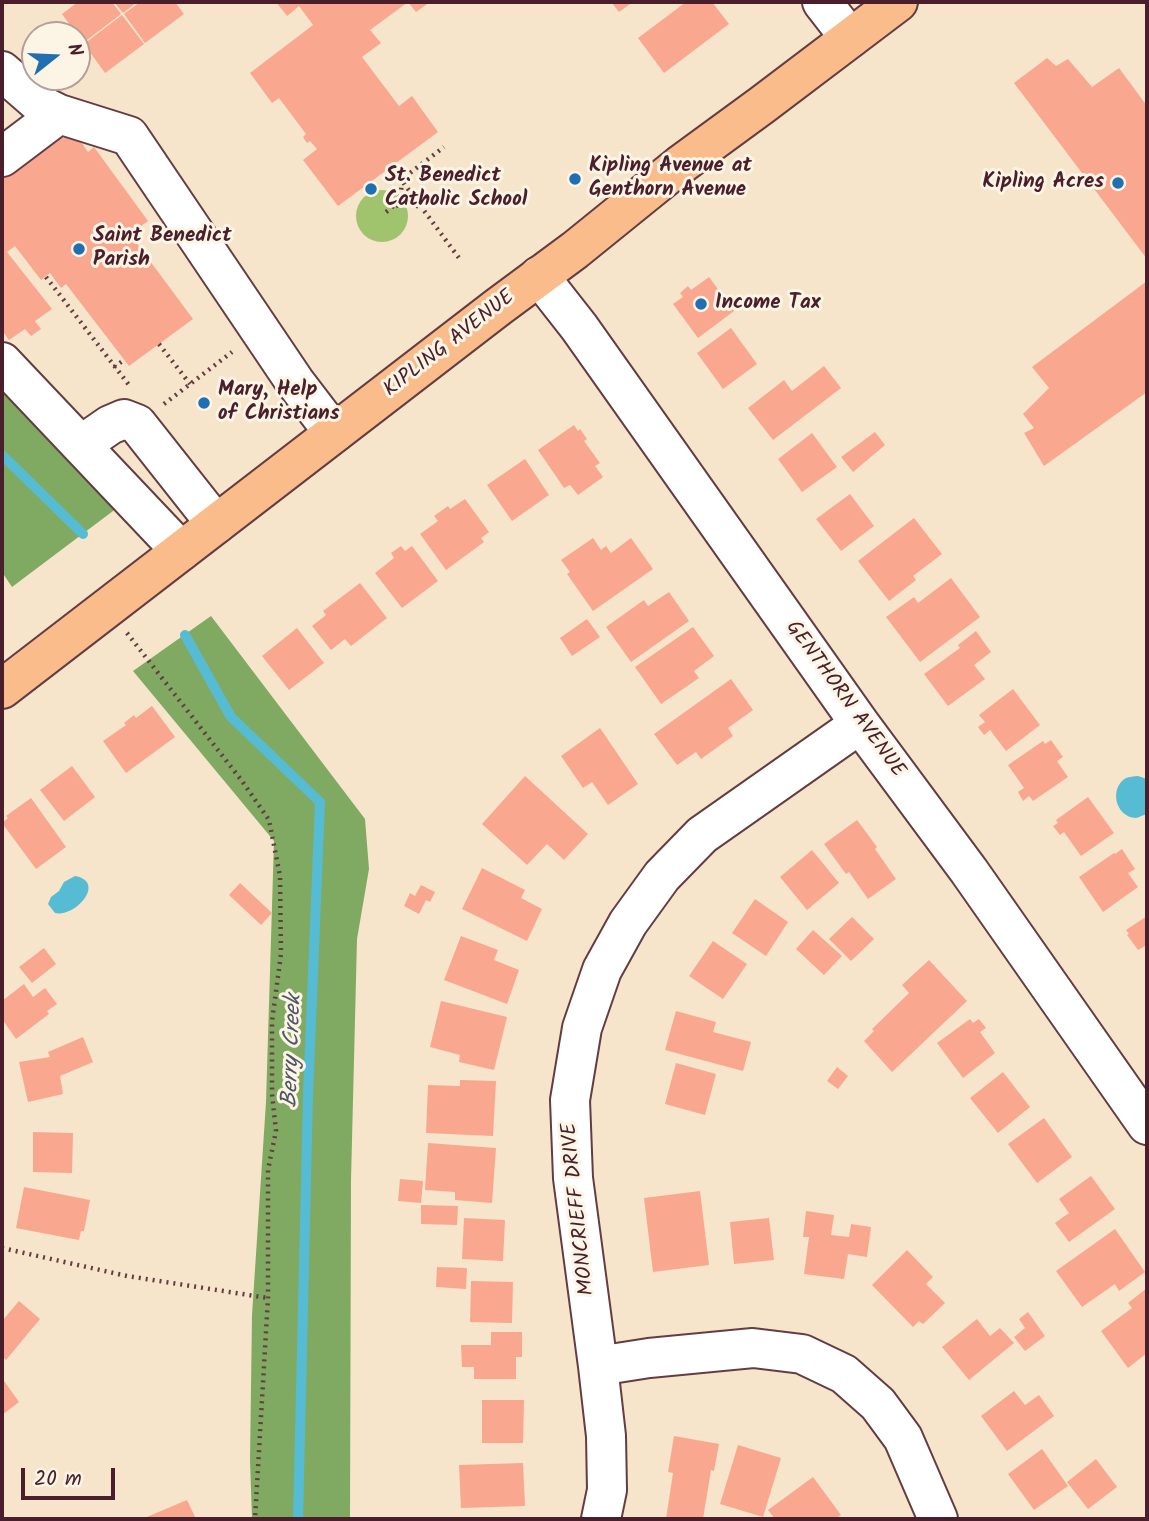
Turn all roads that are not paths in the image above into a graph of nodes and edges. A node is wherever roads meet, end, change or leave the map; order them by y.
1 (822, 2) edge
2 (898, 2) edge
3 (850, 38) junction
4 (2, 71) edge
5 (59, 114) junction
6 (2, 157) edge
7 (539, 276) junction
8 (2, 362) edge
9 (334, 433) junction
10 (81, 445) junction
11 (216, 524) junction
12 (177, 555) junction
13 (2, 689) edge
14 (860, 724) junction
15 (1147, 1125) edge
16 (598, 1366) junction
17 (601, 1519) edge
18 (938, 1519) edge

1 - 3 street
2 - 3 main road, KIPLING AVENUE
3 - 7 main road, KIPLING AVENUE
4 - 5 street
5 - 6 street
5 - 9 street
7 - 9 main road, KIPLING AVENUE
7 - 14 street, GENTHORN AVENUE
8 - 10 street
9 - 11 main road, KIPLING AVENUE
10 - 11 street
10 - 12 street
11 - 12 main road, KIPLING AVENUE
12 - 13 main road, KIPLING AVENUE
14 - 15 street, GENTHORN AVENUE
14 - 16 street, MONCRIEFF DRIVE
16 - 17 street, MONCRIEFF DRIVE
16 - 18 street

